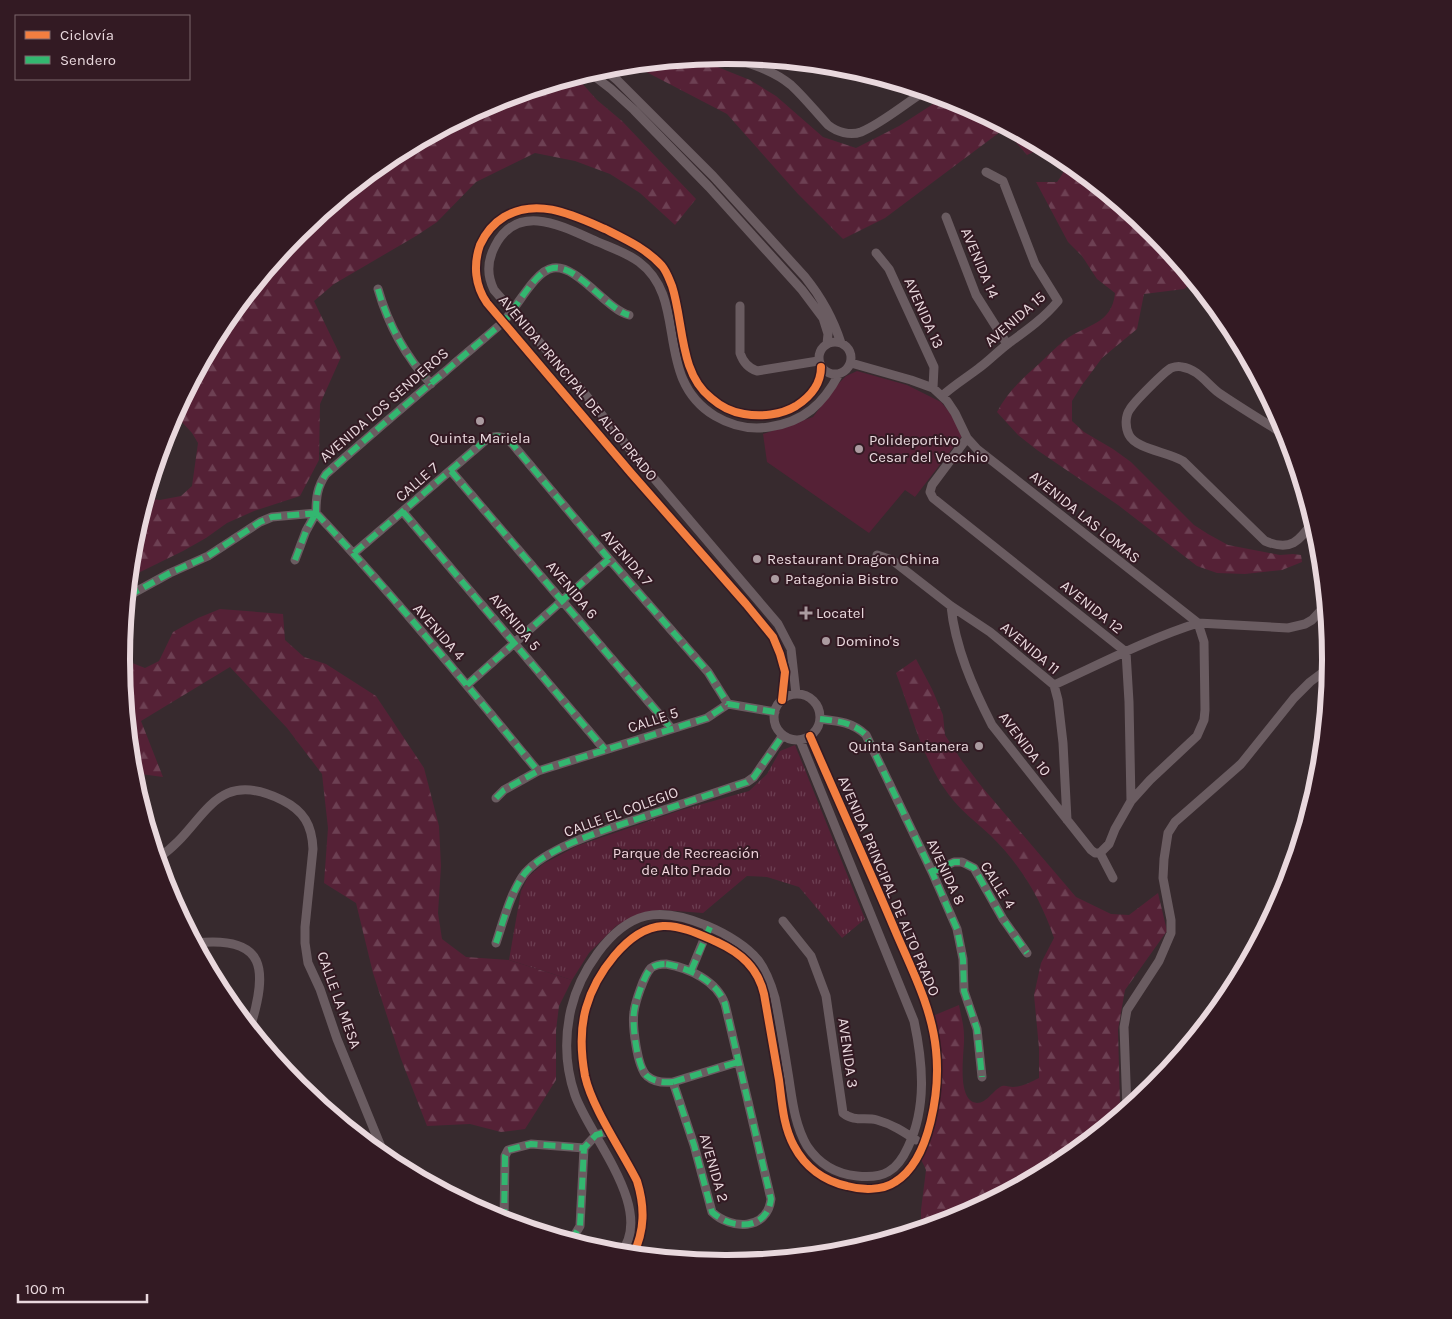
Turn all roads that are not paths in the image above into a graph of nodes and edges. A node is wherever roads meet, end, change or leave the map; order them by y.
1 (754, 65) edge
2 (611, 75) edge
3 (597, 78) edge
4 (918, 95) edge
5 (986, 172) dead end
6 (946, 217) dead end
7 (876, 253) dead end
8 (378, 289) dead end
9 (740, 306) dead end
10 (513, 310) junction
11 (629, 315) dead end
12 (502, 322) junction
13 (828, 344) junction
14 (841, 344) junction
15 (1007, 344) junction
16 (851, 363) junction
17 (819, 364) junction
18 (839, 374) junction
19 (431, 384) junction
20 (933, 388) junction
21 (942, 396) junction
22 (1274, 428) edge
23 (499, 436) joint
24 (967, 438) junction
25 (451, 471) junction
26 (403, 512) junction
27 (316, 514) junction
28 (1307, 530) edge
29 (354, 554) junction
30 (877, 554) dead end
31 (609, 559) junction
32 (295, 560) dead end
33 (134, 592) edge
34 (562, 599) junction
35 (951, 606) junction
36 (1319, 612) edge
37 (1198, 623) junction
38 (514, 642) junction
39 (1126, 652) junction
40 (1321, 674) edge
41 (467, 685) junction
42 (1054, 685) junction
43 (796, 694) junction
44 (782, 700) junction
45 (728, 704) junction
46 (774, 712) junction
47 (820, 719) junction
48 (671, 728) junction
49 (783, 735) junction
50 (810, 736) junction
51 (800, 740) junction
52 (605, 750) junction
53 (538, 771) junction
54 (496, 798) dead end
55 (1131, 801) junction
56 (1067, 820) junction
57 (1100, 853) junction
58 (163, 854) edge
59 (932, 872) junction
60 (1112, 878) dead end
61 (783, 921) dead end
62 (710, 927) junction
63 (705, 937) junction
64 (202, 942) edge
65 (496, 943) dead end
66 (1027, 953) dead end
67 (691, 971) junction
68 (252, 1021) edge
69 (738, 1062) junction
70 (982, 1077) dead end
71 (673, 1082) junction
72 (1127, 1100) edge
73 (610, 1131) junction
74 (596, 1135) junction
75 (913, 1138) junction
76 (380, 1144) edge
77 (923, 1144) junction
78 (584, 1148) junction
79 (504, 1212) edge
80 (574, 1236) edge
81 (623, 1246) edge
82 (636, 1248) edge

1 - 4 street
2 - 14 street
3 - 13 street
5 - 15 street, AVENIDA 15
6 - 15 street, AVENIDA 14
7 - 20 street, AVENIDA 13
8 - 19 street
9 - 17 street
10 - 11 street, AVENIDA LOS SENDEROS
10 - 12 street, AVENIDA LOS SENDEROS
10 - 18 street, AVENIDA PRINCIPAL DE ALTO PRADO
10 - 43 street, AVENIDA PRINCIPAL DE ALTO PRADO
12 - 17 street, AVENIDA PRINCIPAL DE ALTO PRADO
12 - 19 street, AVENIDA LOS SENDEROS
12 - 44 street, AVENIDA PRINCIPAL DE ALTO PRADO
13 - 14 street
13 - 17 street
14 - 16 street
15 - 21 street, AVENIDA 15
16 - 18 street
16 - 20 street, AVENIDA LAS LOMAS
17 - 18 street
19 - 27 street, AVENIDA LOS SENDEROS
20 - 21 street, AVENIDA LAS LOMAS
21 - 24 street, AVENIDA LAS LOMAS
22 - 28 street
23 - 25 street, CALLE 7
23 - 31 street, AVENIDA 7
24 - 37 street, AVENIDA LAS LOMAS
24 - 39 street, AVENIDA 12
25 - 26 street, CALLE 7
25 - 34 street, AVENIDA 6
26 - 29 street, CALLE 7
26 - 38 street, AVENIDA 5
27 - 29 street, AVENIDA 4
27 - 32 street
27 - 33 street
29 - 41 street, AVENIDA 4
30 - 35 street, AVENIDA 11
31 - 34 street
31 - 45 street, AVENIDA 7
34 - 38 street
34 - 48 street, AVENIDA 6
35 - 42 street, AVENIDA 11
35 - 56 street, AVENIDA 10
36 - 37 street
37 - 39 street
37 - 55 street
38 - 41 street
38 - 52 street, AVENIDA 5
39 - 42 street
39 - 55 street, AVENIDA 12
40 - 72 street
41 - 53 street, AVENIDA 4
42 - 56 street, AVENIDA 11
43 - 44 street
43 - 47 street
44 - 46 street, AVENIDA PRINCIPAL DE ALTO PRADO
45 - 46 street
45 - 48 street, CALLE 5
46 - 49 street
47 - 50 street
47 - 59 street, AVENIDA 8
48 - 52 street, CALLE 5
49 - 51 street
49 - 65 street, CALLE EL COLEGIO
50 - 51 street
50 - 77 street, AVENIDA PRINCIPAL DE ALTO PRADO
51 - 75 street, AVENIDA PRINCIPAL DE ALTO PRADO
52 - 53 street, CALLE 5
53 - 54 street, CALLE 5
55 - 57 street
56 - 57 street, AVENIDA 10
57 - 60 street, AVENIDA 10
58 - 76 street, CALLE LA MESA
59 - 66 street, CALLE 4
59 - 70 street, AVENIDA 8
61 - 75 street, AVENIDA 3
62 - 63 street
62 - 74 street, AVENIDA PRINCIPAL DE ALTO PRADO
62 - 75 street, AVENIDA PRINCIPAL DE ALTO PRADO
63 - 67 street
63 - 73 street, AVENIDA PRINCIPAL DE ALTO PRADO
63 - 77 street, AVENIDA PRINCIPAL DE ALTO PRADO
64 - 68 street
67 - 69 street, AVENIDA 2
67 - 71 street, AVENIDA 2
69 - 71 street
69 - 71 street, AVENIDA 2
73 - 74 street
73 - 82 street, AVENIDA PRINCIPAL DE ALTO PRADO
74 - 78 street
74 - 81 street, AVENIDA PRINCIPAL DE ALTO PRADO
75 - 77 street, AVENIDA 3
78 - 79 street
78 - 80 street

